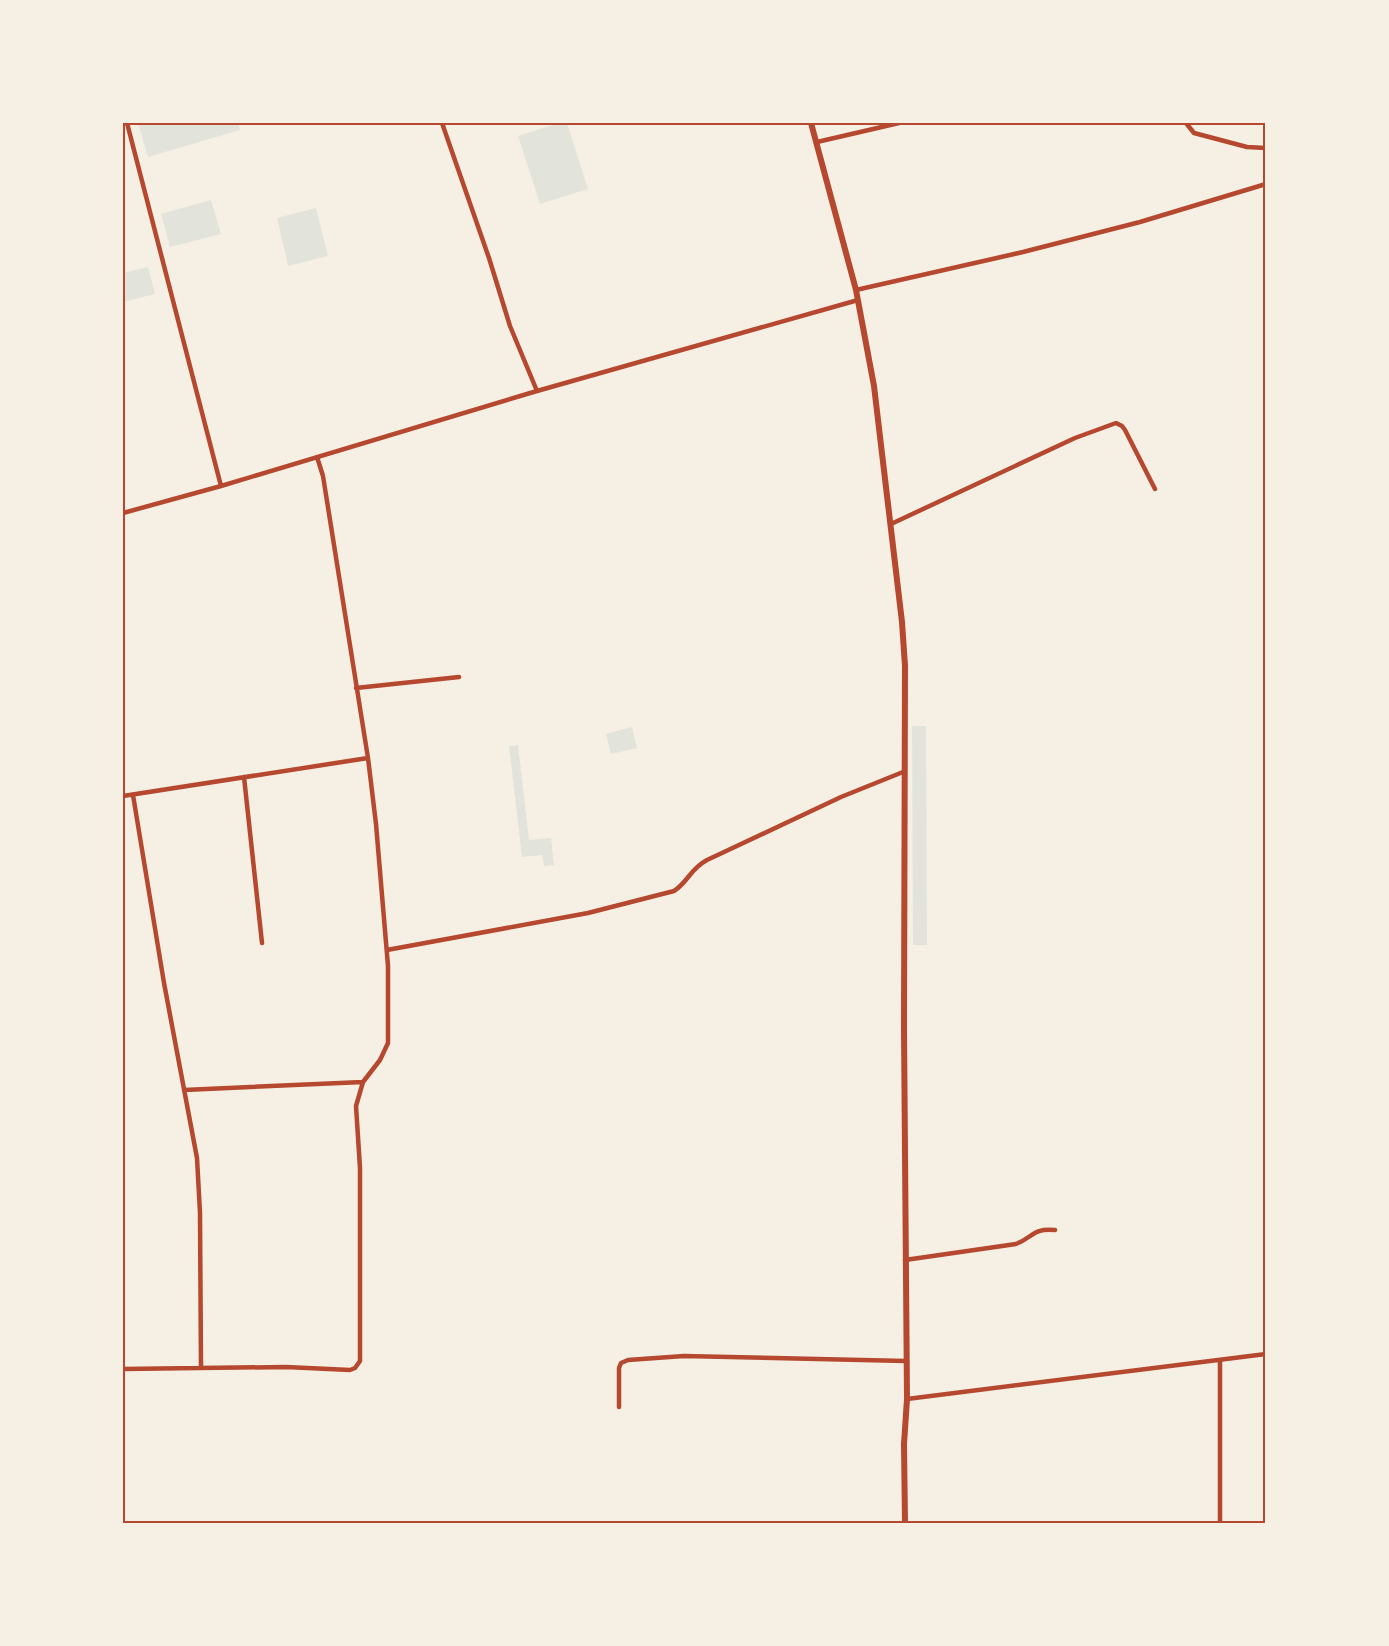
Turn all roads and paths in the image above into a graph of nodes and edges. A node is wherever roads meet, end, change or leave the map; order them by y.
1 (127, 123) edge
2 (442, 123) edge
3 (811, 123) edge
4 (899, 123) edge
5 (1186, 123) edge
6 (817, 142) junction
7 (1266, 148) edge
8 (1266, 184) edge
9 (856, 290) junction
10 (858, 300) junction
11 (537, 391) junction
12 (318, 457) junction
13 (221, 486) junction
14 (1155, 489) dead end
15 (123, 513) edge
16 (891, 524) junction
17 (459, 677) dead end
18 (356, 688) junction
19 (368, 758) junction
20 (903, 772) junction
21 (244, 777) junction
22 (133, 795) junction
23 (123, 796) edge
24 (262, 943) dead end
25 (387, 950) junction
26 (363, 1082) junction
27 (184, 1090) junction
28 (1055, 1230) dead end
29 (905, 1260) junction
30 (1266, 1354) edge
31 (1220, 1360) junction
32 (906, 1361) junction
33 (201, 1368) junction
34 (123, 1369) edge
35 (907, 1399) junction
36 (619, 1407) dead end
37 (904, 1523) edge
38 (1220, 1523) edge

1 - 13 street
2 - 11 street
3 - 6 street
4 - 6 street
5 - 7 street
6 - 9 street
8 - 9 street
9 - 10 street
10 - 11 street
10 - 16 street
11 - 12 street
12 - 13 street
12 - 18 street
13 - 15 street
14 - 16 street
16 - 20 street
17 - 18 street
18 - 19 street
19 - 21 street
19 - 25 street
20 - 25 street
20 - 29 street
21 - 22 street
21 - 24 street
22 - 23 street
22 - 27 street
25 - 26 street
26 - 27 street
26 - 33 street
27 - 33 street
28 - 29 street
29 - 32 street
30 - 31 street
31 - 35 street
31 - 38 street
32 - 35 street
32 - 36 street
33 - 34 street
35 - 37 street

